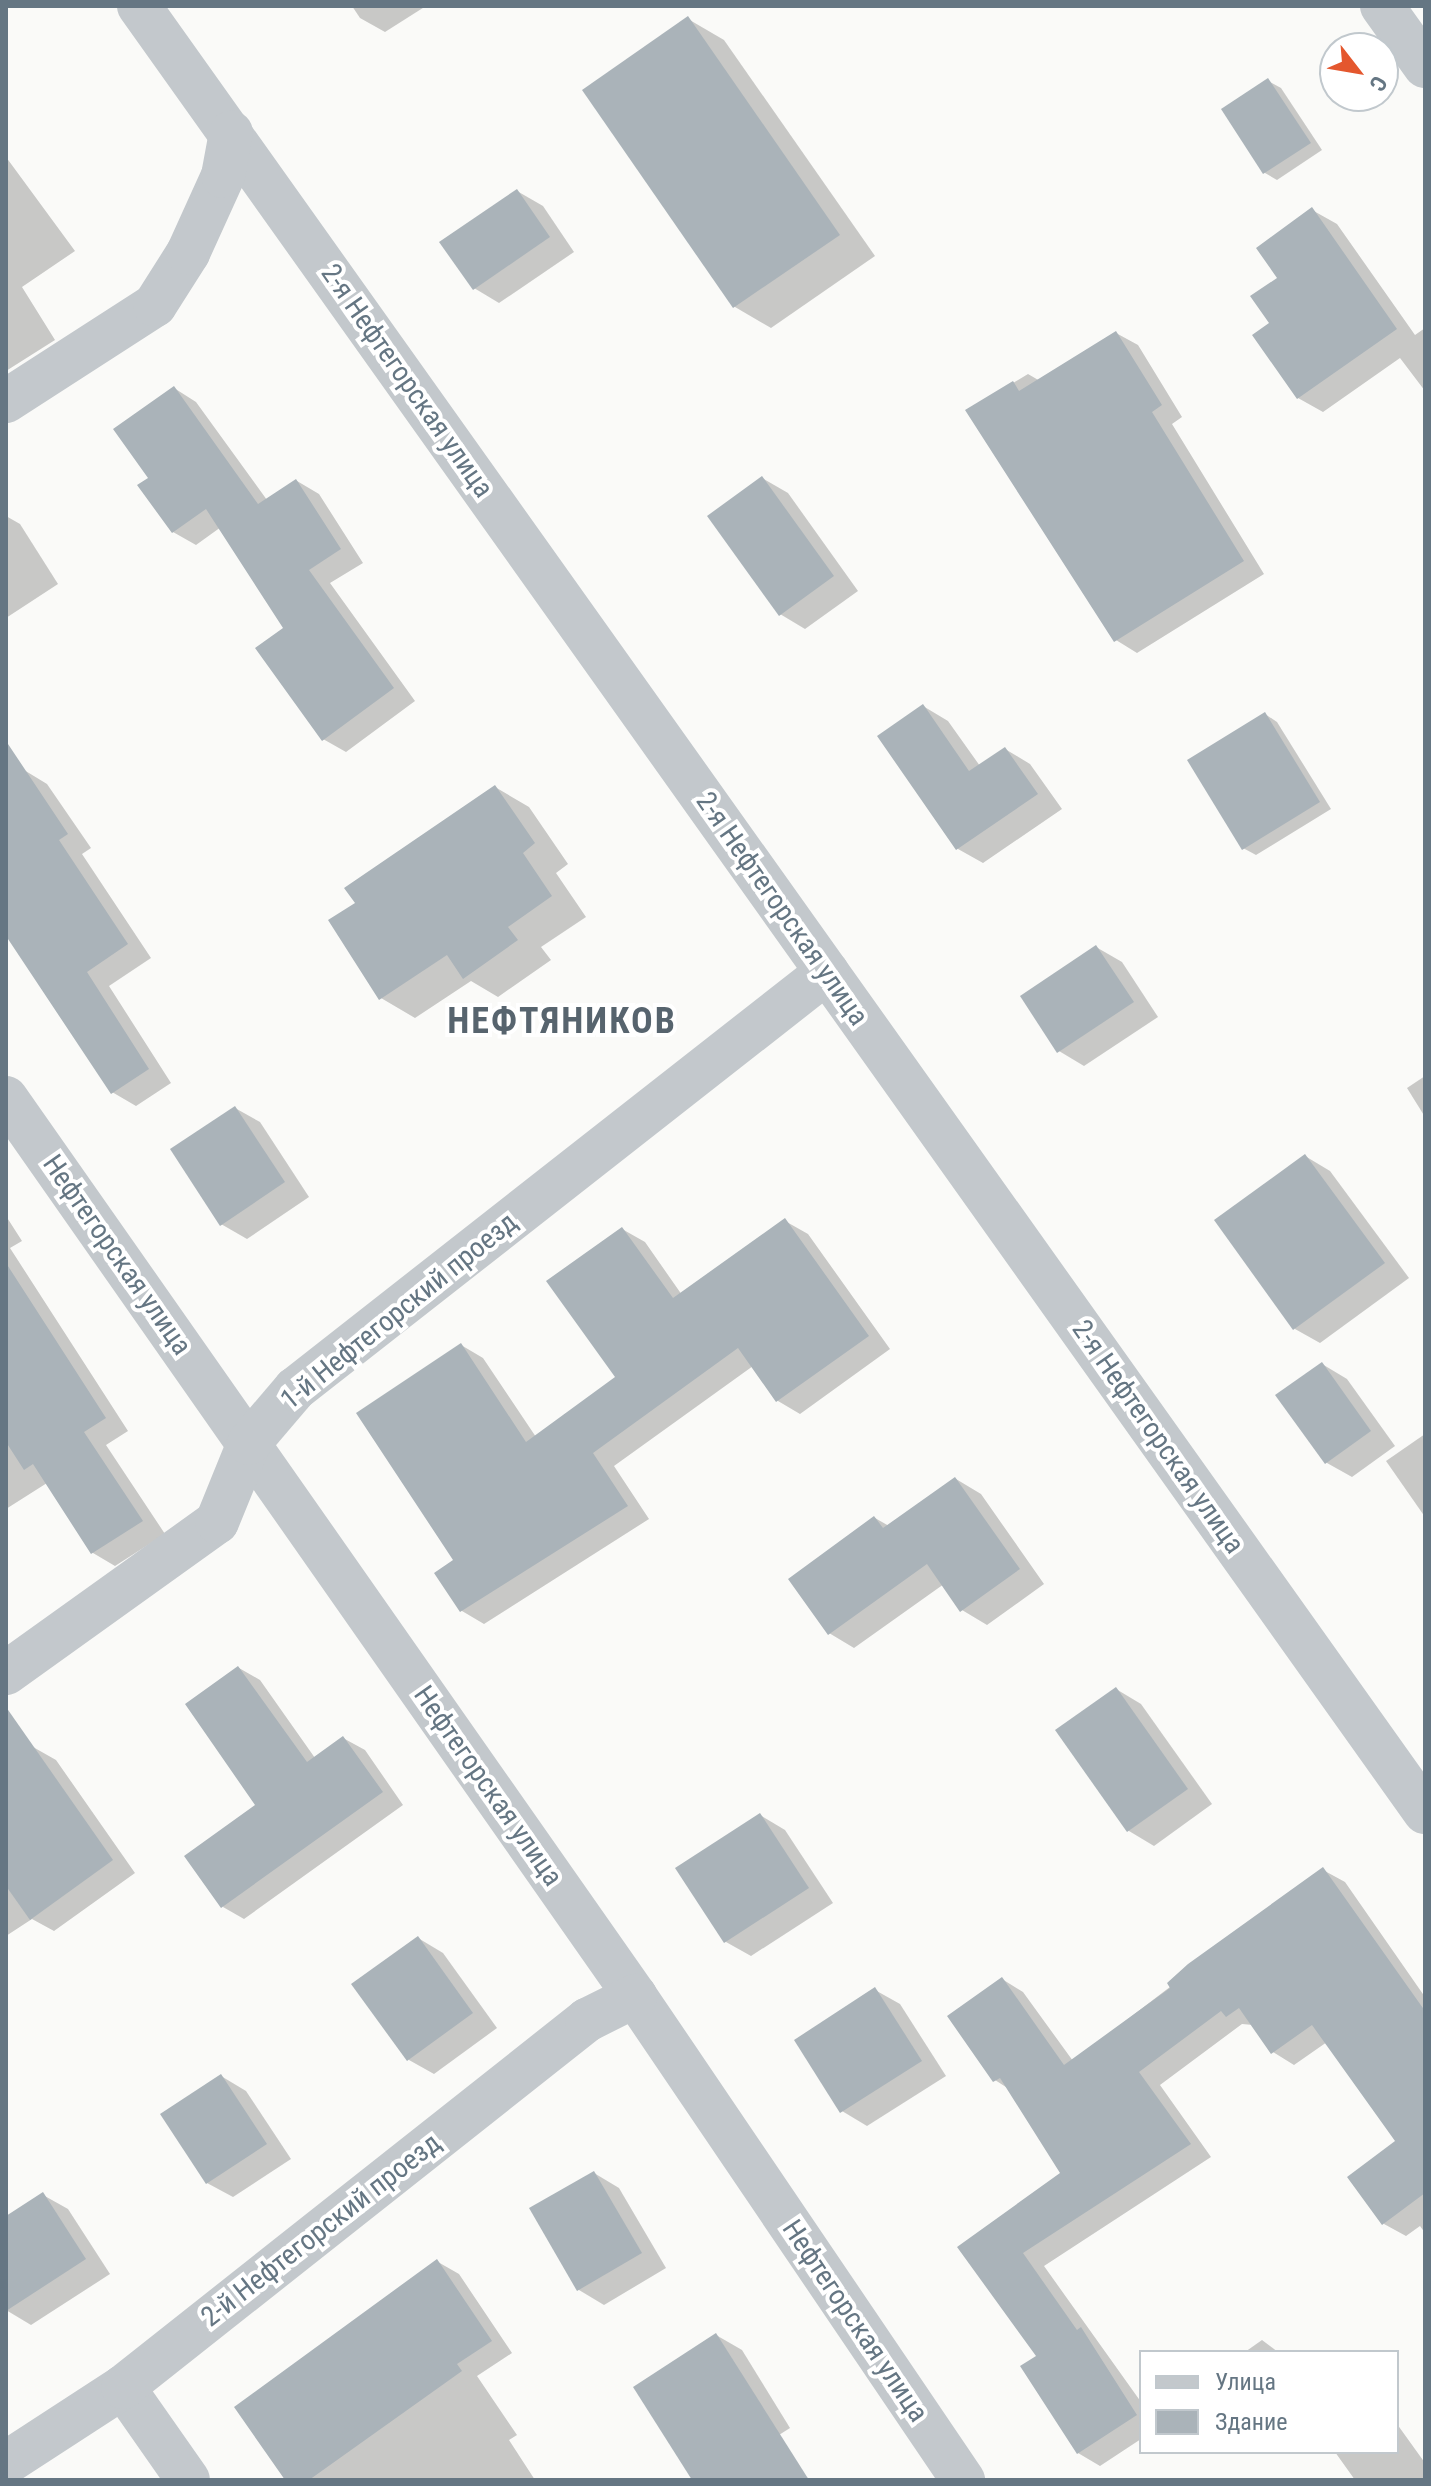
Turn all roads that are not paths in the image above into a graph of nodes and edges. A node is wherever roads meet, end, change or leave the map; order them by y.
1 (139, 6) edge
2 (1382, 6) edge
3 (1425, 66) edge
4 (231, 133) junction
5 (6, 401) edge
6 (827, 972) junction
7 (6, 1098) edge
8 (249, 1443) junction
9 (6, 1673) edge
10 (1425, 1812) edge
11 (635, 1996) junction
12 (123, 2387) junction
13 (6, 2463) edge
14 (188, 2480) edge
15 (963, 2480) edge

1 - 4 street, 2-я Нефтегорская улица
2 - 3 street
4 - 5 street
4 - 6 street, 2-я Нефтегорская улица
6 - 8 street, 1-й Нефтегорский проезд
6 - 10 street, 2-я Нефтегорская улица
7 - 8 street, Нефтегорская улица
8 - 9 street, 1-й Нефтегорский проезд
8 - 11 street, Нефтегорская улица
11 - 12 street, 2-й Нефтегорский проезд
11 - 15 street, Нефтегорская улица
12 - 13 street, 2-й Нефтегорский проезд
12 - 14 street

